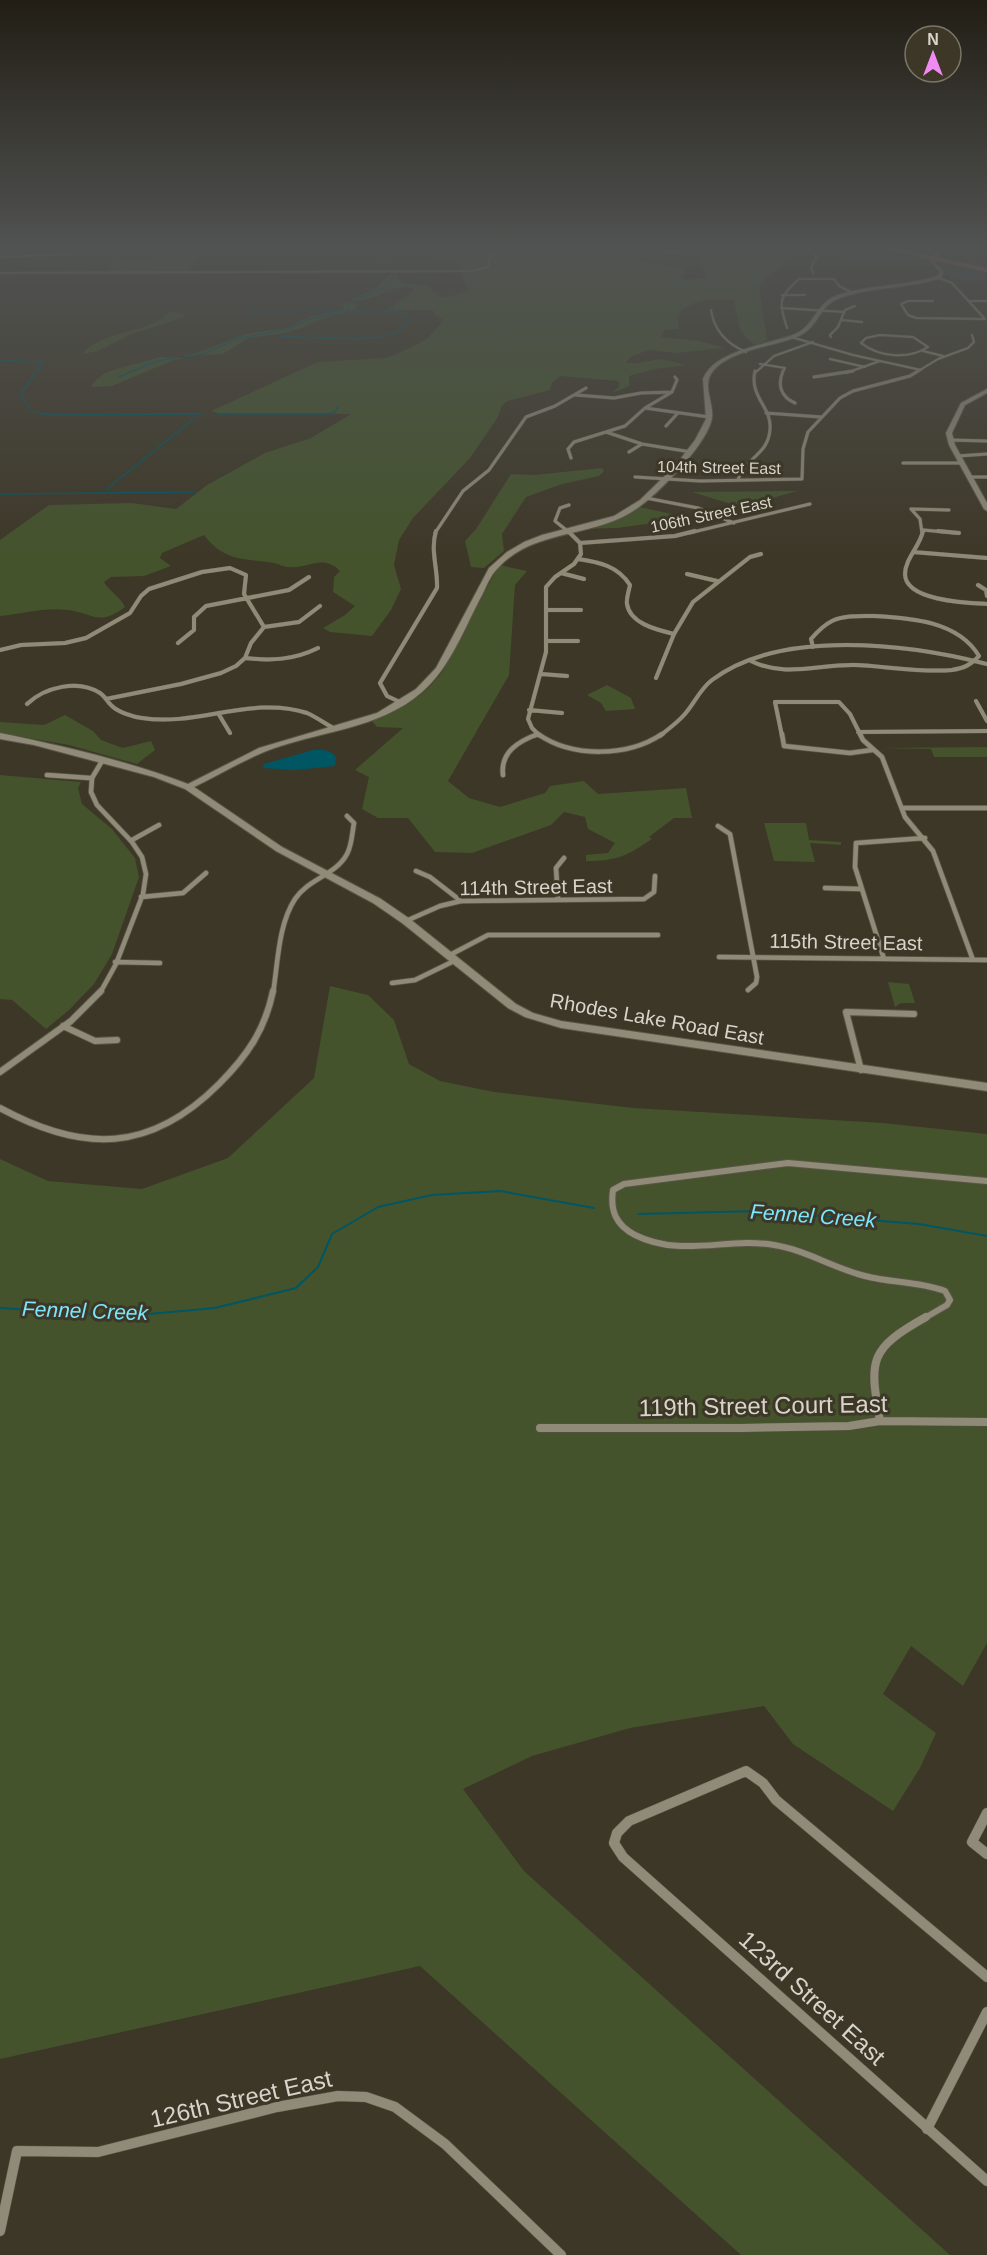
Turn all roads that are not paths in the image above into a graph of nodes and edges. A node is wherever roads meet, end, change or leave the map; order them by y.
1 (785, 351) edge
2 (846, 351) edge
3 (879, 351) edge
4 (923, 351) edge
5 (924, 351) edge
6 (956, 351) edge
7 (746, 352) edge
8 (944, 356) junction
9 (830, 359) dead end
10 (880, 361) junction
11 (760, 364) junction
12 (866, 367) junction
13 (921, 370) junction
14 (675, 377) dead end
15 (814, 377) dead end
16 (586, 388) dead end
17 (672, 392) junction
18 (987, 392) edge
19 (576, 395) junction
20 (795, 403) dead end
21 (645, 408) junction
22 (766, 413) junction
23 (677, 414) junction
24 (709, 417) junction
25 (821, 417) junction
26 (666, 426) dead end
27 (606, 432) junction
28 (950, 440) junction
29 (987, 441) edge
30 (642, 444) junction
31 (629, 452) dead end
32 (691, 452) junction
33 (987, 454) edge
34 (958, 456) junction
35 (571, 458) dead end
36 (903, 463) dead end
37 (962, 463) junction
38 (635, 477) dead end
39 (969, 477) junction
40 (987, 477) edge
41 (664, 479) junction
42 (738, 480) junction
43 (646, 498) junction
44 (985, 503) edge
45 (810, 504) dead end
46 (569, 505) dead end
47 (987, 509) edge
48 (949, 510) dead end
49 (734, 523) junction
50 (564, 530) junction
51 (923, 530) junction
52 (959, 533) dead end
53 (580, 543) junction
54 (913, 552) junction
55 (761, 554) dead end
56 (987, 558) edge
57 (578, 559) junction
58 (561, 573) junction
59 (687, 574) dead end
60 (309, 577) dead end
61 (584, 579) dead end
62 (717, 581) junction
63 (978, 585) dead end
64 (987, 597) edge
65 (246, 598) junction
66 (987, 604) edge
67 (320, 606) dead end
68 (546, 610) junction
69 (581, 610) dead end
70 (264, 627) junction
71 (674, 634) junction
72 (547, 641) junction
73 (578, 641) dead end
74 (178, 643) dead end
75 (813, 647) junction
76 (318, 648) dead end
77 (0, 651) edge
78 (245, 658) junction
79 (751, 661) junction
80 (976, 661) junction
81 (987, 664) edge
82 (541, 674) junction
83 (567, 676) dead end
84 (656, 678) dead end
85 (106, 699) junction
86 (976, 701) dead end
87 (402, 703) junction
88 (27, 704) dead end
89 (530, 710) junction
90 (218, 713) junction
91 (562, 713) dead end
92 (987, 721) edge
93 (335, 729) junction
94 (987, 731) edge
95 (858, 732) junction
96 (230, 733) dead end
97 (538, 734) junction
98 (0, 736) edge
99 (873, 750) junction
100 (102, 761) junction
101 (47, 775) dead end
102 (503, 775) dead end
103 (90, 778) junction
104 (188, 787) junction
105 (902, 808) junction
106 (987, 808) edge
107 (347, 816) dead end
108 (159, 825) dead end
109 (718, 826) dead end
110 (925, 838) junction
111 (132, 840) junction
112 (564, 858) dead end
113 (416, 871) dead end
114 (206, 873) dead end
115 (324, 873) junction
116 (656, 876) dead end
117 (825, 888) dead end
118 (861, 889) junction
119 (141, 897) junction
120 (558, 900) junction
121 (461, 901) junction
122 (406, 921) junction
123 (658, 935) dead end
124 (719, 957) dead end
125 (753, 957) junction
126 (451, 959) junction
127 (884, 959) junction
128 (973, 960) junction
129 (987, 960) edge
130 (115, 962) junction
131 (160, 963) dead end
132 (392, 983) dead end
133 (748, 990) dead end
134 (914, 1014) dead end
135 (63, 1026) junction
136 (117, 1040) dead end
137 (861, 1070) junction
138 (0, 1071) edge
139 (987, 1087) edge
140 (0, 1108) edge
141 (987, 1181) edge
142 (880, 1421) junction
143 (987, 1422) edge
144 (540, 1428) dead end
145 (987, 1813) edge
146 (987, 1854) edge
147 (987, 1977) edge
148 (987, 2012) edge
149 (927, 2129) junction
150 (987, 2181) edge
151 (0, 2231) edge
152 (561, 2255) edge

1 - 11 street
2 - 10 street
3 - 4 street
5 - 8 street
6 - 8 street
7 - 24 street
8 - 13 street
9 - 12 street
10 - 12 street
10 - 13 street
11 - 20 street
11 - 22 street
12 - 15 street
13 - 25 street
14 - 17 street
16 - 19 street
17 - 19 street
17 - 21 street
18 - 28 street
19 - 87 street
21 - 23 street
21 - 27 street
22 - 25 street
22 - 42 street
23 - 24 street
23 - 26 street
24 - 32 street
25 - 42 street, 104th Street East
27 - 30 street
27 - 35 street
28 - 29 street
28 - 34 street
30 - 31 street
30 - 32 street
32 - 41 street
33 - 34 street
34 - 37 street
36 - 37 street
37 - 39 street
38 - 41 street, 104th Street East
39 - 40 street
39 - 44 street
41 - 42 street, 104th Street East
41 - 43 street
43 - 49 street
43 - 50 street
44 - 47 street
45 - 49 street, 106th Street East
46 - 50 street
48 - 51 street
49 - 53 street, 106th Street East
50 - 53 street
50 - 87 street
51 - 52 street
51 - 54 street
53 - 57 street
54 - 56 street
54 - 66 street
55 - 62 street
57 - 58 street
57 - 71 street
58 - 61 street
58 - 68 street
59 - 62 street
60 - 65 street
62 - 71 street
63 - 64 street
65 - 70 street
65 - 74 street
65 - 77 street
67 - 70 street
68 - 69 street
68 - 72 street
70 - 78 street
71 - 84 street
72 - 73 street
72 - 82 street
75 - 79 street
75 - 80 street
75 - 80 street
76 - 78 street
78 - 85 street
79 - 80 street
79 - 97 street
80 - 81 street
82 - 83 street
82 - 89 street
85 - 88 street
85 - 90 street
86 - 92 street
87 - 93 street
89 - 91 street
89 - 97 street
90 - 93 street
90 - 96 street
93 - 104 street
94 - 95 street
95 - 99 street
95 - 99 street
97 - 102 street
98 - 100 street, Rhodes Lake Road East
99 - 105 street
100 - 103 street
100 - 104 street, Rhodes Lake Road East
101 - 103 street
103 - 111 street
104 - 115 street, Rhodes Lake Road East
105 - 106 street
105 - 110 street
107 - 115 street
108 - 111 street
109 - 125 street
110 - 118 street
110 - 128 street
111 - 119 street
112 - 120 street
113 - 121 street
114 - 119 street
115 - 122 street, Rhodes Lake Road East
115 - 140 street
116 - 120 street, 114th Street East
117 - 118 street
118 - 127 street
119 - 130 street
120 - 121 street, 114th Street East
121 - 122 street, 114th Street East
122 - 126 street, Rhodes Lake Road East
123 - 126 street
124 - 125 street, 115th Street East
125 - 127 street, 115th Street East
125 - 133 street
126 - 132 street
126 - 137 street, Rhodes Lake Road East
127 - 128 street, 115th Street East
128 - 129 street, 115th Street East
130 - 131 street
130 - 135 street
134 - 137 street
135 - 136 street
135 - 138 street
137 - 139 street, Rhodes Lake Road East
141 - 142 street
142 - 143 street, 119th Street Court East
142 - 144 street, 119th Street Court East
145 - 146 street
147 - 149 street, 123rd Street East
148 - 149 street
149 - 150 street, 123rd Street East
151 - 152 street, 126th Street East

